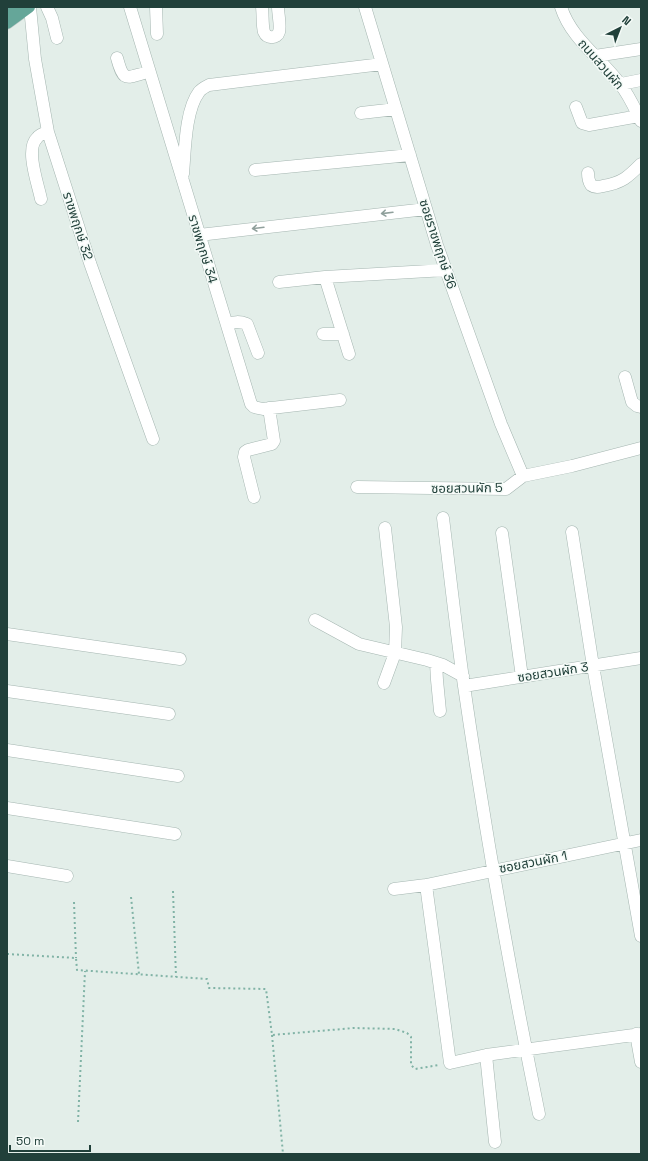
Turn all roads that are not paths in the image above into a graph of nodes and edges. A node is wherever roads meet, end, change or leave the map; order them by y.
1 (12, 7) edge
2 (30, 7) edge
3 (47, 7) edge
4 (130, 7) edge
5 (156, 7) edge
6 (262, 7) edge
7 (278, 7) edge
8 (365, 7) edge
9 (561, 7) edge
10 (7, 10) edge
11 (7, 23) edge
12 (157, 34) dead end
13 (57, 38) dead end
14 (641, 49) edge
15 (595, 56) junction
16 (116, 58) dead end
17 (382, 64) junction
18 (149, 72) junction
19 (641, 80) edge
20 (621, 84) junction
21 (576, 107) dead end
22 (396, 109) junction
23 (361, 114) dead end
24 (640, 119) edge
25 (48, 132) junction
26 (410, 155) junction
27 (641, 164) edge
28 (255, 170) dead end
29 (588, 173) dead end
30 (182, 182) junction
31 (42, 199) dead end
32 (426, 209) junction
33 (199, 235) junction
34 (446, 270) junction
35 (324, 277) junction
36 (279, 282) dead end
37 (227, 324) junction
38 (323, 334) dead end
39 (343, 334) junction
40 (258, 353) dead end
41 (349, 354) dead end
42 (625, 377) dead end
43 (340, 400) dead end
44 (641, 406) edge
45 (269, 408) junction
46 (153, 439) dead end
47 (641, 448) edge
48 (523, 476) junction
49 (357, 487) dead end
50 (254, 497) dead end
51 (443, 518) dead end
52 (385, 528) dead end
53 (572, 532) dead end
54 (502, 533) dead end
55 (314, 620) dead end
56 (7, 634) edge
57 (395, 652) junction
58 (641, 658) edge
59 (180, 659) dead end
60 (436, 663) junction
61 (593, 666) junction
62 (522, 677) junction
63 (464, 681) junction
64 (384, 683) dead end
65 (7, 691) edge
66 (440, 711) dead end
67 (169, 714) dead end
68 (7, 750) edge
69 (178, 776) dead end
70 (7, 808) edge
71 (175, 834) dead end
72 (641, 840) edge
73 (624, 844) junction
74 (7, 866) edge
75 (493, 870) junction
76 (67, 876) dead end
77 (426, 884) junction
78 (394, 889) dead end
79 (641, 936) edge
80 (638, 1034) edge
81 (526, 1049) junction
82 (486, 1055) junction
83 (641, 1062) edge
84 (539, 1114) dead end
85 (495, 1142) dead end

1 - 10 main road
2 - 11 main road
2 - 25 street, ราชพฤกษ์ 32
3 - 13 street
4 - 18 street, ราชพฤกษ์ 34
5 - 12 street
6 - 7 street
8 - 17 street, ซอยราชพฤกษ์ 36
9 - 15 street, ถนนสวนผัก
14 - 15 street
15 - 20 street, ถนนสวนผัก
16 - 18 street
17 - 22 street, ซอยราชพฤกษ์ 36
17 - 30 street
18 - 30 street, ราชพฤกษ์ 34
19 - 20 street
20 - 24 street, ถนนสวนผัก
21 - 24 street
22 - 23 street
22 - 26 street, ซอยราชพฤกษ์ 36
25 - 31 street
25 - 46 street, ราชพฤกษ์ 32
26 - 28 street
26 - 32 street, ซอยราชพฤกษ์ 36
27 - 29 street
30 - 33 street, ราชพฤกษ์ 34
32 -> 33 street
32 - 34 street, ซอยราชพฤกษ์ 36
33 - 37 street, ราชพฤกษ์ 34
34 - 35 street
34 - 48 street, ซอยราชพฤกษ์ 36
35 - 36 street
35 - 39 street
37 - 40 street
37 - 45 street, ราชพฤกษ์ 34
38 - 39 street
39 - 41 street
42 - 44 street
43 - 45 street, ราชพฤกษ์ 34
45 - 50 street
47 - 48 street, ซอยสวนผัก 5
48 - 49 street, ซอยสวนผัก 5
51 - 63 street
52 - 57 street
53 - 61 street
54 - 62 street
55 - 57 street
56 - 59 street
57 - 60 street
57 - 64 street
58 - 61 street, ซอยสวนผัก 3
60 - 63 street
60 - 66 street
61 - 62 street, ซอยสวนผัก 3
61 - 73 street
62 - 63 street, ซอยสวนผัก 3
63 - 75 street
65 - 67 street
68 - 69 street
70 - 71 street
72 - 73 street, ซอยสวนผัก 1
73 - 75 street, ซอยสวนผัก 1
73 - 79 street
74 - 76 street
75 - 77 street, ซอยสวนผัก 1
75 - 81 street
77 - 78 street, ซอยสวนผัก 1
77 - 82 street
80 - 81 street
80 - 83 street
81 - 82 street
81 - 84 street
82 - 85 street

